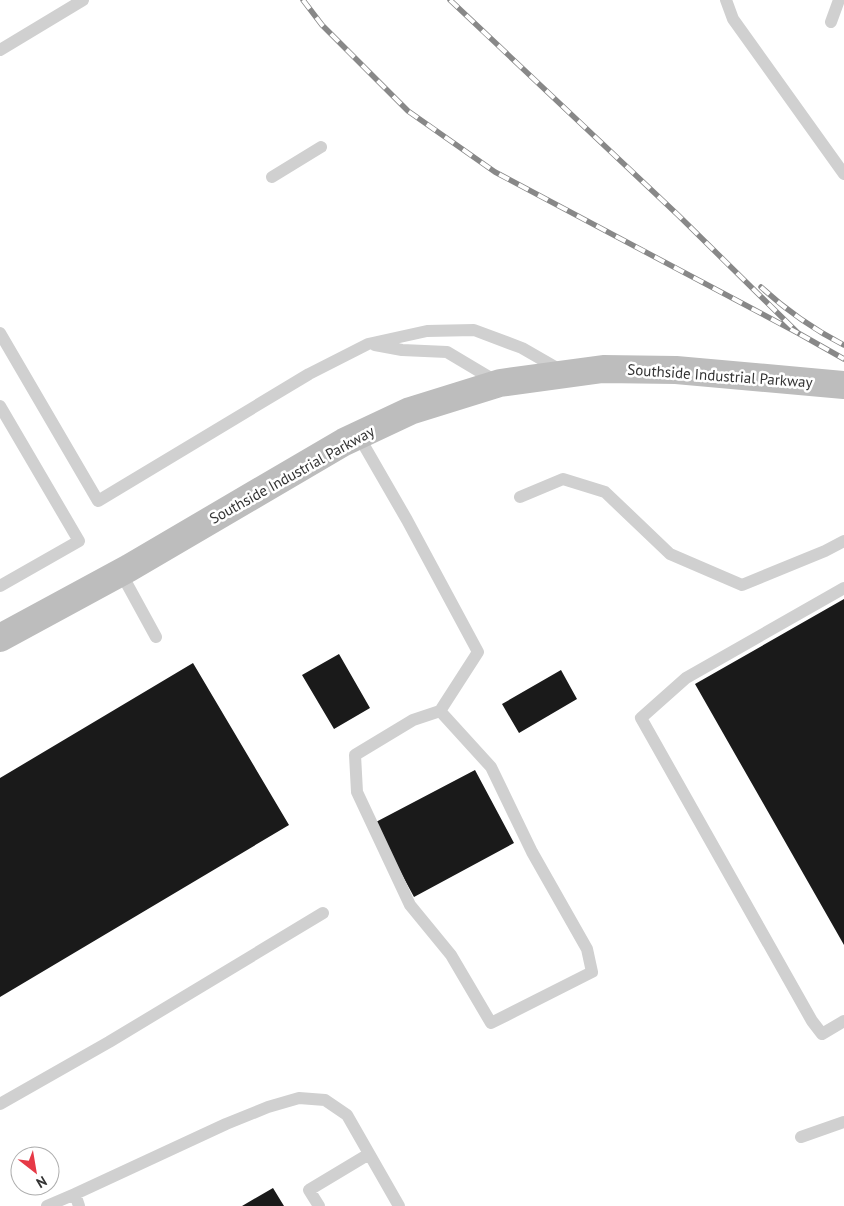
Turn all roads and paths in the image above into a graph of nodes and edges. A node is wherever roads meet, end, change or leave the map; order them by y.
1 (726, 0) edge
2 (839, 0) edge
3 (75, 2) edge
4 (831, 22) dead end
5 (0, 50) edge
6 (321, 147) dead end
7 (844, 174) edge
8 (272, 177) dead end
9 (0, 333) edge
10 (368, 344) junction
11 (567, 374) junction
12 (500, 383) junction
13 (844, 385) edge
14 (0, 406) edge
15 (358, 435) junction
16 (520, 497) dead end
17 (844, 541) edge
18 (121, 573) junction
19 (0, 586) edge
20 (844, 588) edge
21 (156, 637) dead end
22 (0, 638) edge
23 (440, 711) junction
24 (322, 913) dead end
25 (844, 1021) edge
26 (0, 1104) edge
27 (844, 1122) edge
28 (801, 1136) dead end
29 (369, 1154) junction
30 (77, 1200) edge
31 (47, 1206) edge
32 (319, 1206) edge
33 (399, 1206) edge

1 - 7 lane
2 - 4 lane
3 - 5 lane
6 - 8 lane
9 - 10 lane
10 - 11 lane
10 - 12 lane
11 - 12 street, Southside Industrial Parkway
11 - 13 street, Southside Industrial Parkway
12 - 15 street, Southside Industrial Parkway
14 - 19 lane
15 - 18 street, Southside Industrial Parkway
15 - 23 lane
16 - 17 lane
18 - 21 lane
18 - 22 street, Southside Industrial Parkway
20 - 25 lane
23 - 23 lane
24 - 26 lane
27 - 28 lane
29 - 30 lane
29 - 32 lane
29 - 33 lane
30 - 31 lane

